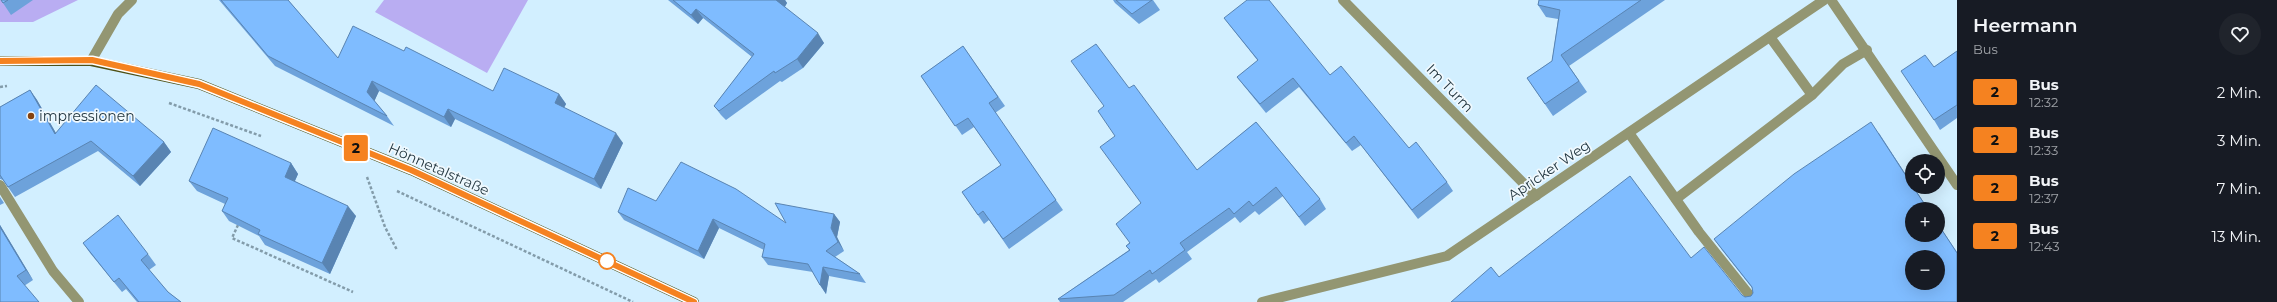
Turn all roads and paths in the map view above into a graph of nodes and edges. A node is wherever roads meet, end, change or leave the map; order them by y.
1 (132, 0) edge
2 (1343, 0) edge
3 (1824, 0) edge
4 (1831, 0) edge
5 (1770, 37) junction
6 (1867, 50) junction
7 (92, 60) junction
8 (0, 61) edge
9 (15, 84) dead end
10 (0, 87) edge
11 (1812, 95) junction
12 (164, 102) dead end
13 (1629, 133) junction
14 (263, 137) dead end
15 (360, 174) dead end
16 (367, 176) junction
17 (373, 179) dead end
18 (0, 185) edge
19 (1957, 186) edge
20 (391, 188) dead end
21 (1536, 196) junction
22 (1676, 199) junction
23 (238, 225) edge
24 (397, 250) dead end
25 (353, 292) dead end
26 (79, 302) edge
27 (633, 302) edge
28 (694, 302) edge
29 (1262, 302) edge
30 (1755, 302) edge

1 - 7 street
2 - 21 street, Im Turm
3 - 5 street, Apricker Weg
4 - 6 street
5 - 11 street
5 - 13 street, Apricker Weg
6 - 11 street
6 - 19 street
7 - 8 main road, Hönnetalstraße
7 - 28 main road, Hönnetalstraße
9 - 10 path
11 - 22 street
12 - 14 path
13 - 21 street, Apricker Weg
13 - 22 street
15 - 16 path
16 - 17 path
16 - 24 path
18 - 26 street
20 - 27 path
21 - 29 street, Apricker Weg
22 - 30 street
23 - 25 path

